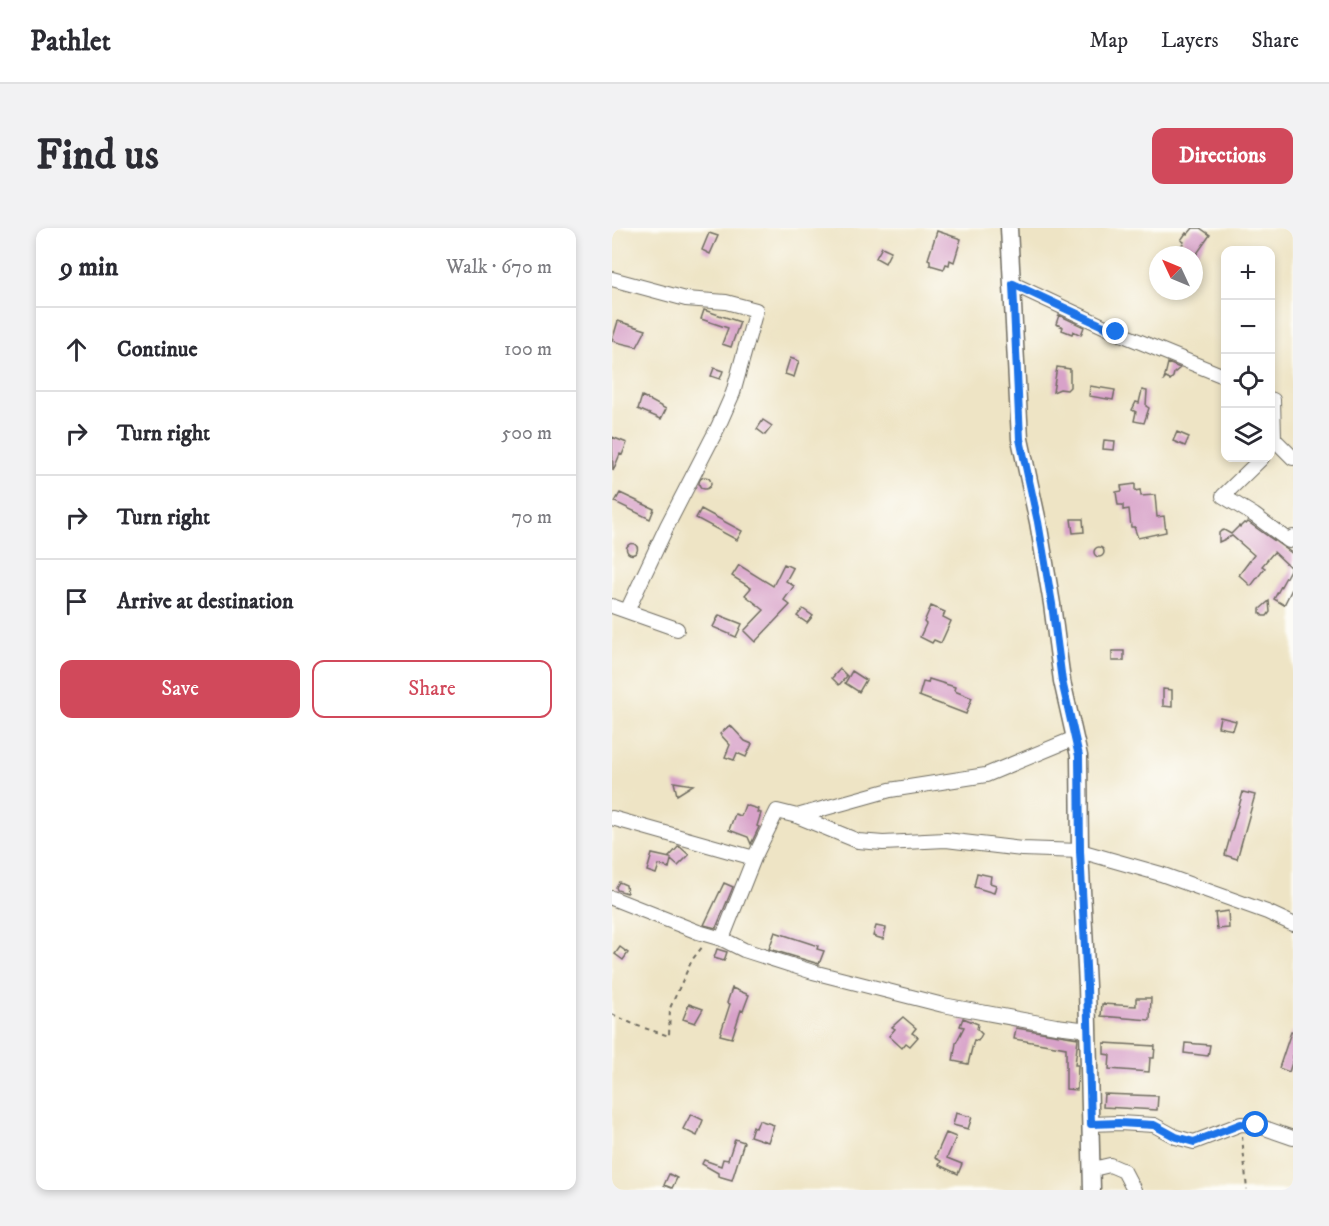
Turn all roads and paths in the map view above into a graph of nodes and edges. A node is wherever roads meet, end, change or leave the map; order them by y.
1 (1009, 228) edge
2 (612, 279) edge
3 (1013, 284) junction
4 (1221, 374) edge
5 (1275, 444) edge
6 (1293, 458) edge
7 (1258, 462) edge
8 (1293, 537) edge
9 (612, 606) edge
10 (627, 611) junction
11 (677, 629) dead end
12 (1075, 738) junction
13 (797, 816) junction
14 (612, 818) edge
15 (1080, 851) junction
16 (754, 858) junction
17 (612, 898) edge
18 (1293, 924) edge
19 (716, 938) junction
20 (612, 1014) edge
21 (1089, 1030) junction
22 (1091, 1124) junction
23 (1241, 1124) junction
24 (1293, 1138) edge
25 (1093, 1169) junction
26 (1092, 1190) edge
27 (1134, 1190) edge
28 (1247, 1190) edge

1 - 3 street
2 - 10 street
3 - 4 street
3 - 12 street
5 - 6 street
7 - 8 street
9 - 10 street
10 - 11 street
12 - 13 street
12 - 15 street
13 - 15 street
13 - 16 street
14 - 16 street
15 - 18 street
15 - 21 street
16 - 19 street
17 - 19 street
19 - 20 path
19 - 21 street
21 - 22 street
22 - 23 street
22 - 25 street
23 - 24 street
23 - 28 path
25 - 26 street
25 - 27 street

